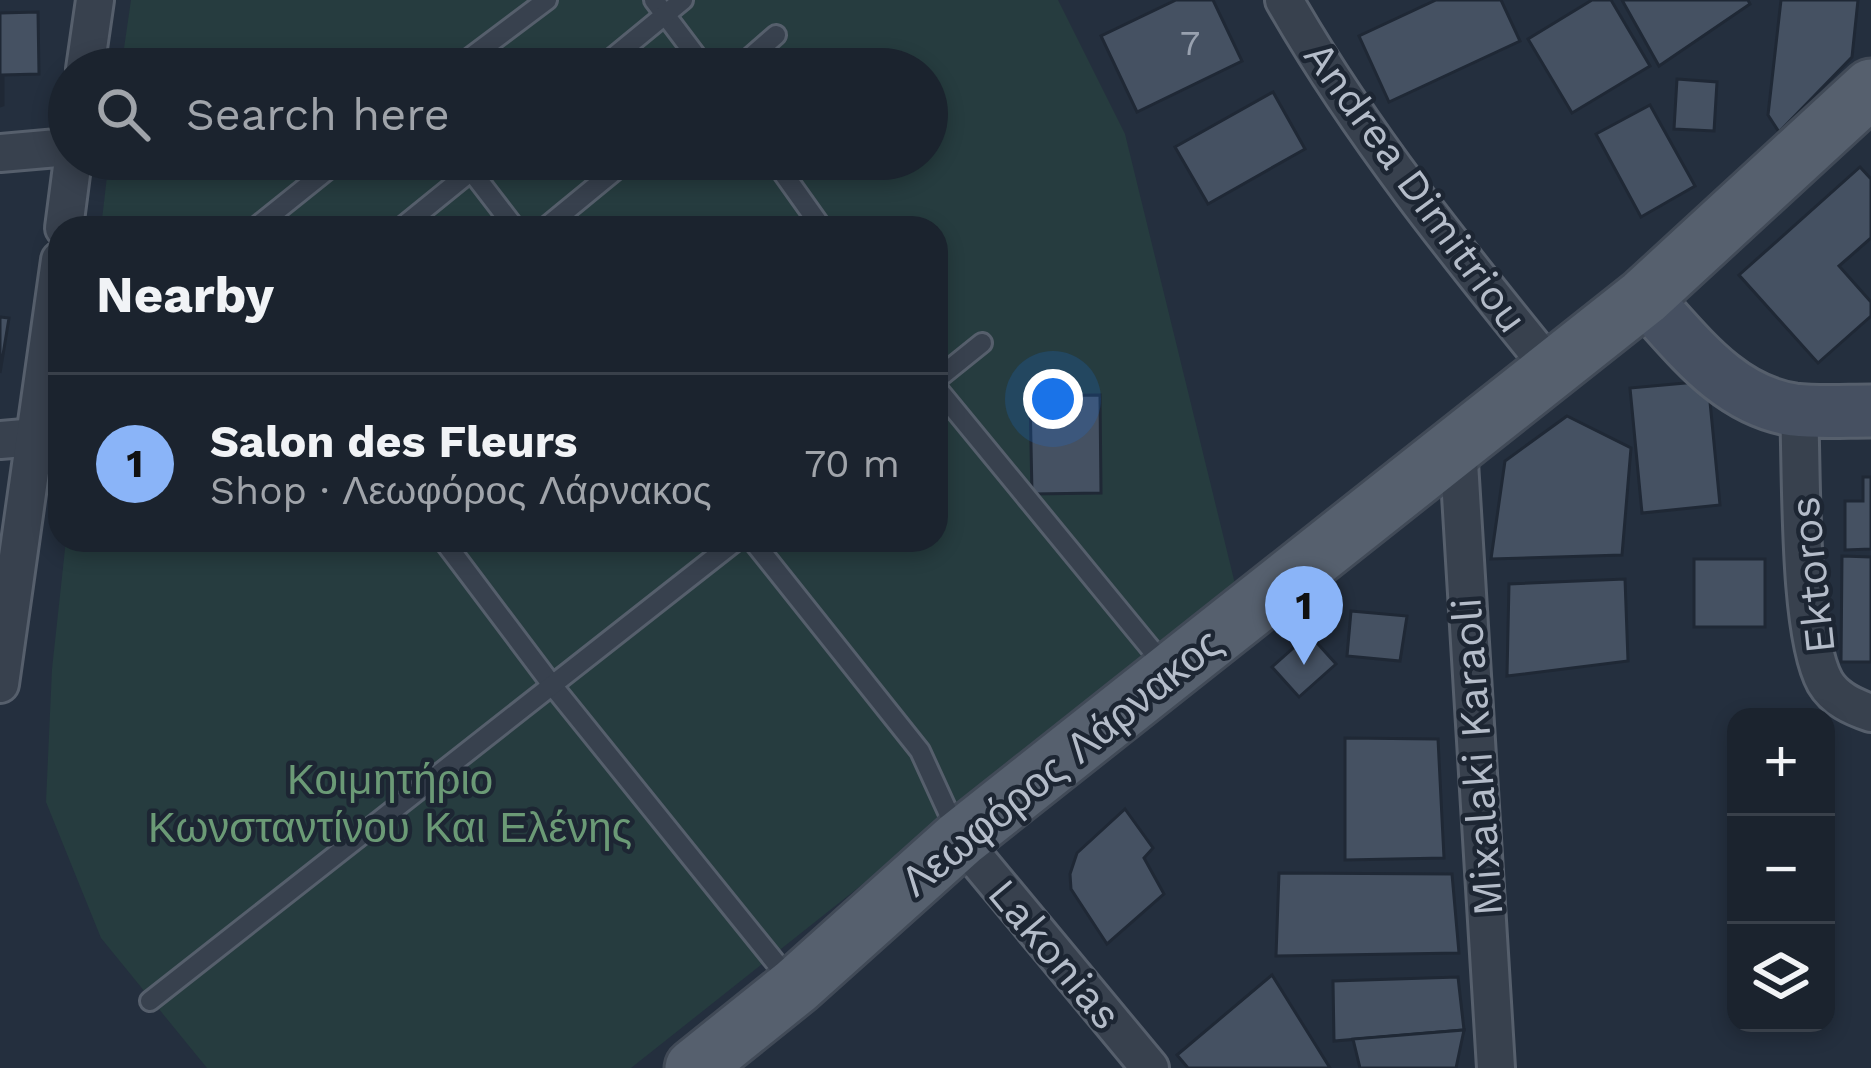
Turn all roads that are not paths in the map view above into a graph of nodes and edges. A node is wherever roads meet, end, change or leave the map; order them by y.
1 (94, 0) edge
2 (547, 0) edge
3 (683, 0) edge
4 (1284, 0) edge
5 (660, 8) edge
6 (776, 35) dead end
7 (88, 48) edge
8 (483, 48) edge
9 (620, 48) edge
10 (690, 48) edge
11 (761, 48) edge
12 (1871, 88) edge
13 (48, 149) edge
14 (0, 153) edge
15 (70, 180) edge
16 (315, 180) edge
17 (454, 180) edge
18 (484, 180) edge
19 (603, 180) edge
20 (788, 180) edge
21 (66, 216) edge
22 (270, 216) edge
23 (414, 216) edge
24 (506, 216) edge
25 (560, 216) edge
26 (813, 216) edge
27 (1644, 297) junction
28 (48, 311) edge
29 (982, 344) dead end
30 (1553, 371) junction
31 (948, 374) edge
32 (948, 399) edge
33 (1799, 410) junction
34 (1871, 411) edge
35 (18, 438) edge
36 (1457, 446) junction
37 (452, 552) edge
38 (721, 552) edge
39 (762, 552) edge
40 (1169, 671) junction
41 (0, 683) edge
42 (553, 686) junction
43 (1871, 713) edge
44 (960, 839) junction
45 (796, 986) junction
46 (150, 1001) dead end
47 (694, 1068) edge
48 (1150, 1068) edge
49 (1496, 1068) edge

1 - 7 street
2 - 8 lane
3 - 5 lane
4 - 30 street, Andrea Dimitriou
5 - 9 lane
5 - 10 lane
6 - 11 lane
12 - 27 main road, Λεωφόρος Λάρνακος
13 - 14 street
15 - 21 street
16 - 22 lane
17 - 23 lane
18 - 24 lane
19 - 25 lane
20 - 26 lane
27 - 30 main road, Λεωφόρος Λάρνακος
27 - 33 street
28 - 35 street
29 - 31 lane
30 - 36 main road, Λεωφόρος Λάρνακος
32 - 40 lane
33 - 34 street
33 - 43 street, Ektoros
35 - 41 street
36 - 40 main road, Λεωφόρος Λάρνακος
36 - 49 street, Mixalaki Karaoli
37 - 42 lane
38 - 42 lane
39 - 44 lane
40 - 44 main road, Λεωφόρος Λάρνακος
42 - 45 lane
42 - 46 lane
44 - 45 main road, Λεωφόρος Λάρνακος
44 - 48 street, Lakonias
45 - 47 main road, Λεωφόρος Λάρνακος

